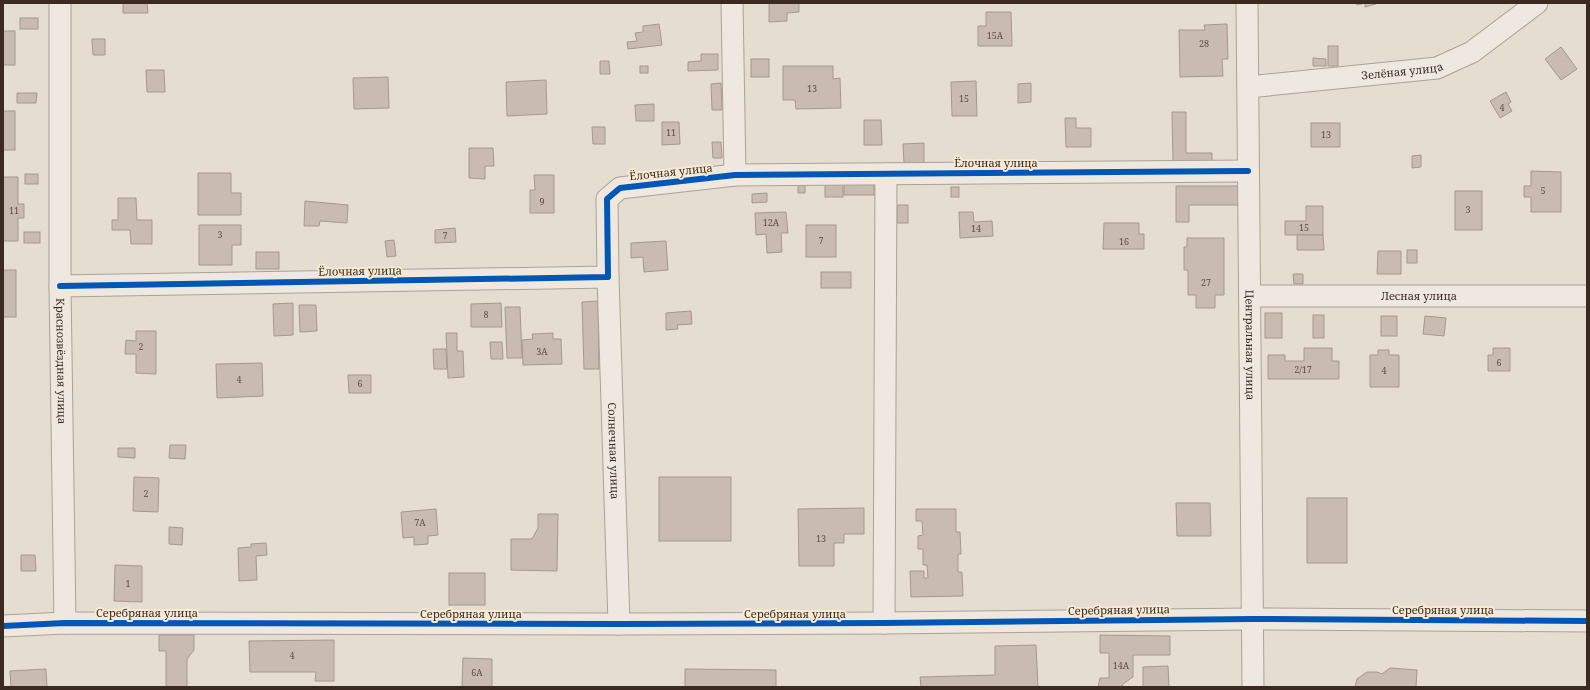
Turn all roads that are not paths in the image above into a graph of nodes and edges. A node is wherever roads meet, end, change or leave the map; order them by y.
1 (60, 3) edge
2 (732, 3) edge
3 (1247, 3) edge
4 (1537, 3) edge
5 (1248, 87) junction
6 (1248, 171) junction
7 (886, 174) junction
8 (735, 175) junction
9 (608, 277) junction
10 (60, 286) junction
11 (1250, 296) junction
12 (1587, 296) edge
13 (1252, 618) junction
14 (1587, 621) edge
15 (65, 623) junction
16 (884, 623) junction
17 (619, 624) junction
18 (3, 626) edge
19 (1253, 687) edge

1 - 10 street, Краснозвёздная улица
2 - 8 street
3 - 5 street, Центральная улица
4 - 5 street, Зелёная улица
5 - 6 street, Центральная улица
6 - 7 street, Ёлочная улица
6 - 11 street, Центральная улица
7 - 8 street, Ёлочная улица
7 - 16 street
8 - 9 street, Ёлочная улица
9 - 10 street, Ёлочная улица
9 - 17 street, Солнечная улица
10 - 15 street, Краснозвёздная улица
11 - 12 street, Лесная улица
11 - 13 street, Центральная улица
13 - 14 street, Серебряная улица
13 - 16 street, Серебряная улица
13 - 19 street, Центральная улица
15 - 17 street, Серебряная улица
15 - 18 street, Серебряная улица
16 - 17 street, Серебряная улица

